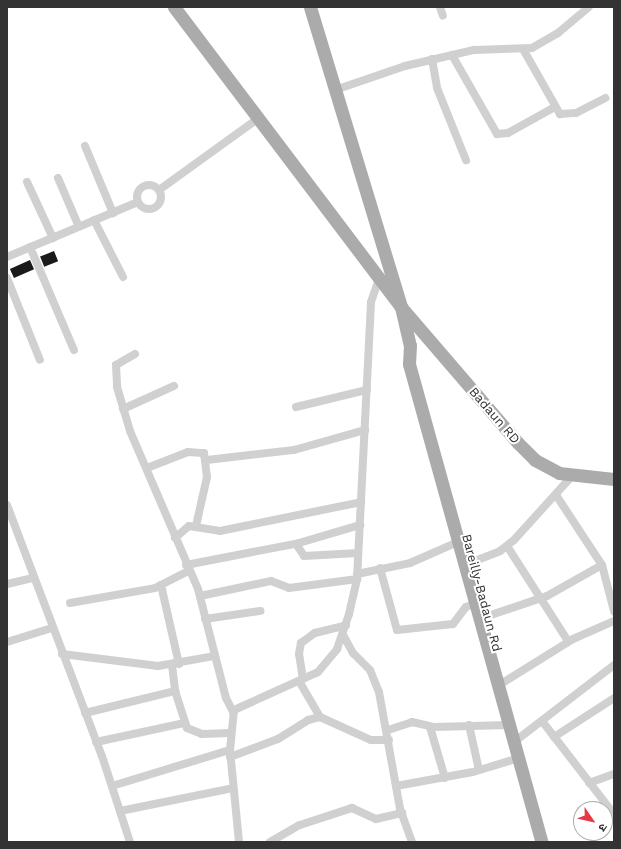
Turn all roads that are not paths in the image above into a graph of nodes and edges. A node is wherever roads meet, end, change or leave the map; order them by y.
1 (174, 7) edge
2 (310, 7) edge
3 (440, 7) edge
4 (589, 7) edge
5 (443, 16) dead end
6 (523, 49) junction
7 (452, 55) junction
8 (432, 59) junction
9 (335, 90) junction
10 (605, 98) dead end
11 (554, 107) junction
12 (259, 118) junction
13 (85, 146) dead end
14 (466, 160) dead end
15 (58, 178) dead end
16 (27, 182) dead end
17 (159, 190) junction
18 (138, 202) junction
19 (113, 213) junction
20 (94, 220) junction
21 (79, 227) junction
22 (53, 238) junction
23 (30, 247) junction
24 (7, 257) edge
25 (123, 277) dead end
26 (7, 278) edge
27 (379, 279) junction
28 (401, 307) junction
29 (410, 345) junction
30 (74, 350) dead end
31 (135, 354) dead end
32 (40, 360) dead end
33 (174, 386) dead end
34 (367, 390) junction
35 (296, 407) dead end
36 (123, 409) junction
37 (365, 430) junction
38 (207, 460) junction
39 (147, 468) junction
40 (572, 476) junction
41 (614, 479) edge
42 (556, 495) junction
43 (361, 502) junction
44 (7, 506) edge
45 (360, 524) junction
46 (196, 526) junction
47 (175, 538) junction
48 (460, 541) junction
49 (296, 544) junction
50 (507, 546) junction
51 (358, 553) junction
52 (472, 562) junction
53 (602, 565) junction
54 (187, 568) junction
55 (380, 568) junction
56 (357, 577) junction
57 (34, 578) junction
58 (7, 584) edge
59 (161, 585) junction
60 (200, 596) junction
61 (541, 598) junction
62 (70, 603) dead end
63 (477, 603) junction
64 (260, 611) dead end
65 (614, 611) edge
66 (488, 616) junction
67 (205, 619) junction
68 (614, 621) edge
69 (346, 625) junction
70 (52, 628) junction
71 (343, 635) junction
72 (568, 641) junction
73 (7, 642) edge
74 (62, 654) junction
75 (215, 656) junction
76 (175, 664) junction
77 (614, 665) edge
78 (301, 680) junction
79 (504, 682) junction
80 (175, 691) junction
81 (614, 698) edge
82 (233, 712) junction
83 (85, 713) junction
84 (320, 717) junction
85 (542, 721) junction
86 (185, 723) junction
87 (469, 725) junction
88 (510, 725) junction
89 (430, 727) junction
90 (388, 730) junction
91 (230, 732) junction
92 (554, 737) junction
93 (389, 740) junction
94 (517, 740) junction
95 (96, 742) junction
96 (230, 754) junction
97 (519, 758) junction
98 (479, 770) junction
99 (614, 774) edge
100 (444, 778) junction
101 (589, 783) junction
102 (112, 786) junction
103 (396, 786) junction
104 (233, 788) junction
105 (120, 811) junction
106 (402, 813) junction
107 (614, 814) edge
108 (130, 842) edge
109 (239, 842) edge
110 (270, 842) edge
111 (412, 842) edge
112 (542, 842) edge
113 (550, 842) edge

1 - 12 main road, Badaun RD
2 - 9 main road
3 - 5 street
4 - 6 street
6 - 7 street
6 - 11 street
7 - 8 street
7 - 11 street
8 - 9 street
8 - 14 street
9 - 28 main road
10 - 11 street
12 - 17 street
12 - 27 main road, Badaun RD
13 - 19 street
15 - 21 street
16 - 22 street
17 - 18 street
17 - 18 street
18 - 19 street
19 - 20 street
20 - 21 street
20 - 25 street
21 - 22 street
22 - 23 street
23 - 24 street
23 - 30 street
26 - 32 street
27 - 28 main road, Badaun RD
27 - 34 street
28 - 29 main road
28 - 40 main road, Badaun RD
29 - 48 main road
29 - 52 main road, Bareilly-Badaun Rd
31 - 36 street
33 - 36 street
34 - 35 street
34 - 37 street
36 - 39 street
37 - 38 street
37 - 43 street
38 - 39 street
38 - 46 street
39 - 47 street
40 - 41 main road, Badaun RD
40 - 42 street
42 - 50 street
42 - 53 street
43 - 45 street
43 - 46 street
44 - 57 street
45 - 49 street
45 - 51 street
46 - 47 street
47 - 54 street
48 - 55 street
48 - 63 main road
49 - 51 street
49 - 54 street
50 - 52 street
50 - 61 street
51 - 56 street
52 - 66 main road, Bareilly-Badaun Rd
53 - 61 street
53 - 65 street
54 - 59 street
54 - 60 street
55 - 56 street
55 - 63 street
56 - 60 street
56 - 69 street
57 - 58 street
57 - 70 street
59 - 62 street
59 - 76 street
60 - 67 street
61 - 66 street
61 - 72 street
63 - 88 main road
64 - 67 street
66 - 79 main road, Bareilly-Badaun Rd
67 - 75 street
68 - 72 street
69 - 71 street
69 - 78 street
70 - 73 street
70 - 74 street
71 - 78 street
71 - 90 street
72 - 79 street
74 - 76 street
74 - 83 street
75 - 76 street
75 - 82 street
76 - 80 street
77 - 85 street
78 - 82 street
78 - 84 street
79 - 94 main road, Bareilly-Badaun Rd
80 - 83 street
80 - 86 street
81 - 92 street
82 - 91 street
83 - 95 street
84 - 93 street
84 - 96 street
85 - 92 street
85 - 94 street
86 - 91 street
86 - 95 street
87 - 88 street
87 - 89 street
87 - 98 street
88 - 94 main road
89 - 90 street
89 - 100 street
90 - 93 street
91 - 96 street
92 - 101 street
93 - 103 street
94 - 97 main road
94 - 113 main road, Bareilly-Badaun Rd
95 - 102 street
96 - 102 street
96 - 104 street
97 - 98 street
97 - 112 main road
98 - 100 street
99 - 101 street
100 - 103 street
101 - 107 street
102 - 105 street
103 - 106 street
104 - 105 street
104 - 109 street
105 - 108 street
106 - 110 street
106 - 111 street

